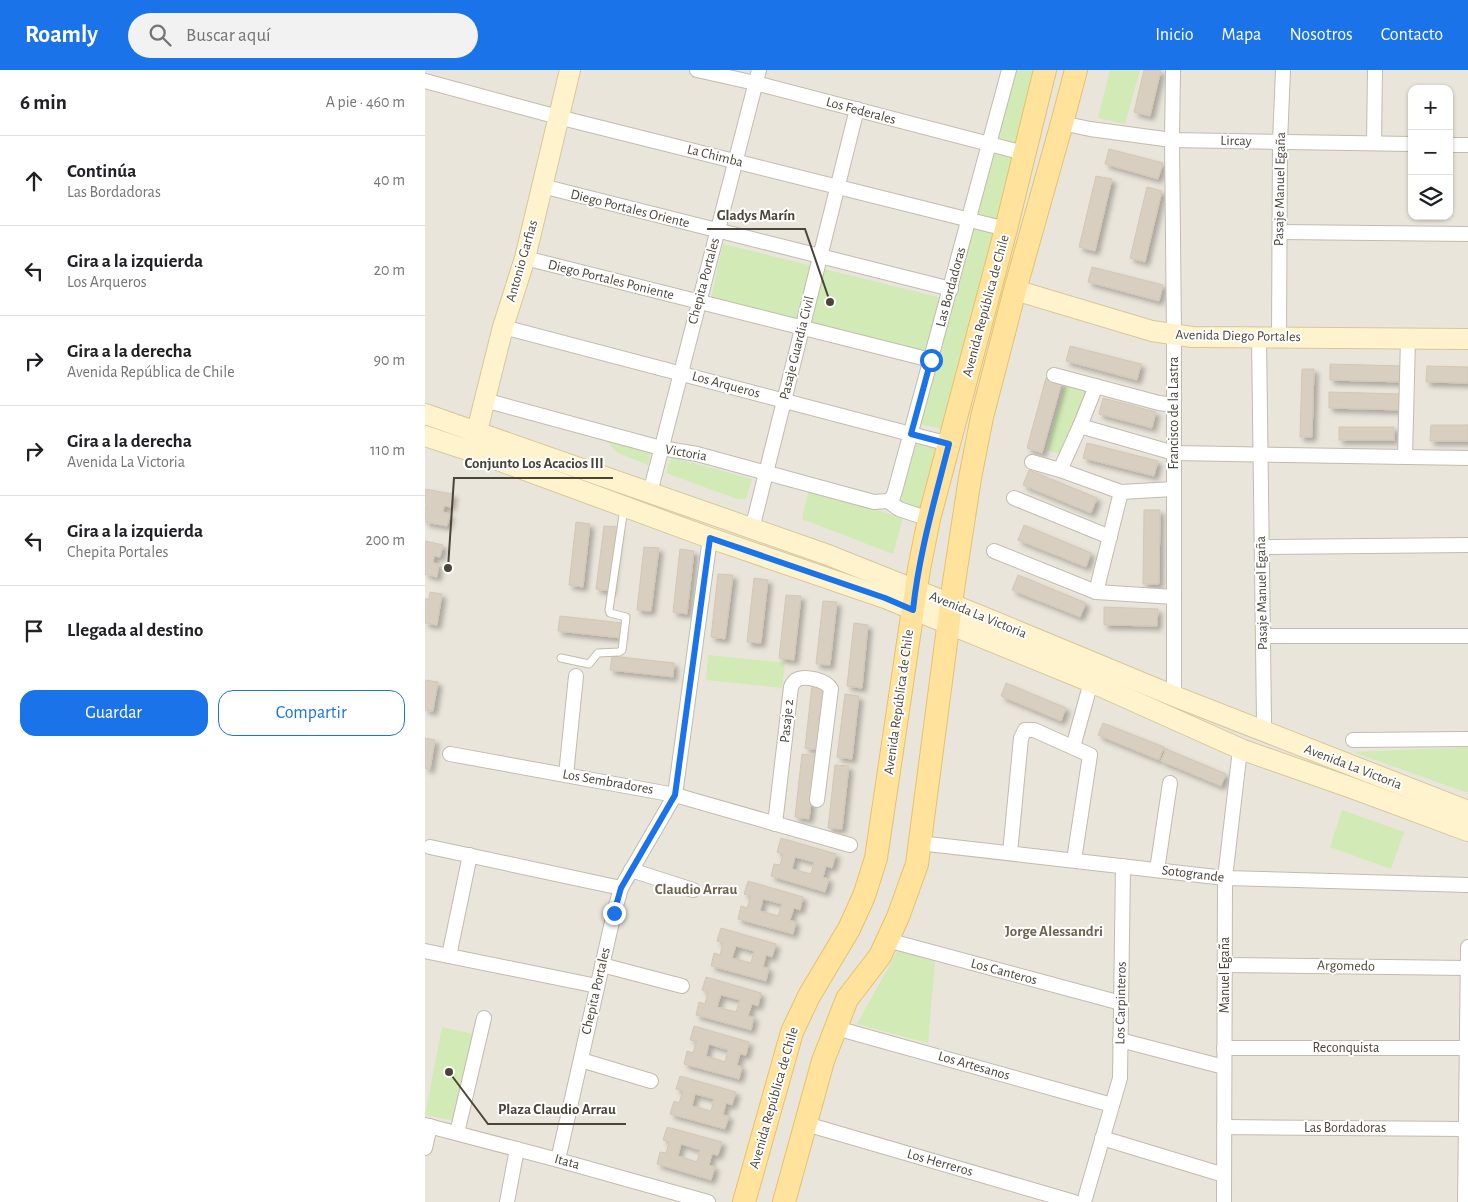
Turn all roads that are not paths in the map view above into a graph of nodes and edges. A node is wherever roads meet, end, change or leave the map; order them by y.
1 (570, 70) edge
2 (697, 70) edge
3 (1009, 70) edge
4 (1045, 70) edge
5 (1074, 70) edge
6 (1173, 70) edge
7 (1283, 70) edge
8 (1375, 70) edge
9 (757, 76) edge
10 (425, 81) edge
11 (857, 109) junction
12 (558, 117) junction
13 (1062, 123) junction
14 (1172, 140) junction
15 (1280, 142) junction
16 (1374, 143) junction
17 (1408, 144) edge
18 (989, 145) junction
19 (1453, 145) edge
20 (1468, 145) edge
21 (1024, 153) junction
22 (735, 162) junction
23 (542, 186) junction
24 (838, 187) junction
25 (968, 220) junction
26 (1006, 229) junction
27 (717, 230) junction
28 (1280, 232) junction
29 (1468, 234) edge
30 (820, 257) junction
31 (525, 258) junction
32 (951, 289) junction
33 (1015, 290) junction
34 (699, 302) junction
35 (503, 327) junction
36 (802, 328) junction
37 (1174, 336) junction
38 (1269, 337) junction
39 (1408, 338) junction
40 (1468, 339) edge
41 (931, 360) junction
42 (680, 373) junction
43 (1054, 375) dead end
44 (1096, 386) junction
45 (484, 400) junction
46 (784, 400) junction
47 (1174, 405) junction
48 (425, 414) edge
49 (1080, 426) junction
50 (477, 432) junction
51 (911, 434) junction
52 (425, 436) edge
53 (949, 444) junction
54 (661, 448) junction
55 (472, 452) junction
56 (1174, 453) junction
57 (1261, 454) junction
58 (1405, 457) junction
59 (1468, 458) edge
60 (1032, 462) dead end
61 (1060, 470) junction
62 (767, 472) junction
63 (1174, 489) junction
64 (1121, 492) junction
65 (650, 493) junction
66 (1014, 498) dead end
67 (888, 501) junction
68 (624, 508) junction
69 (929, 519) junction
70 (752, 529) junction
71 (1110, 537) junction
72 (710, 538) junction
73 (1468, 545) edge
74 (1262, 547) junction
75 (994, 551) dead end
76 (1096, 592) junction
77 (1174, 597) junction
78 (914, 600) junction
79 (950, 615) junction
80 (1263, 636) junction
81 (1468, 636) edge
82 (561, 658) dead end
83 (576, 676) dead end
84 (1091, 682) junction
85 (1174, 696) junction
86 (1260, 730) junction
87 (1468, 739) edge
88 (1353, 740) dead end
89 (1073, 747) junction
90 (1243, 750) junction
91 (450, 754) dead end
92 (566, 775) junction
93 (1170, 783) dead end
94 (675, 795) junction
95 (817, 800) dead end
96 (1468, 811) edge
97 (775, 824) junction
98 (1468, 831) edge
99 (919, 843) junction
100 (849, 845) dead end
101 (430, 847) dead end
102 (1010, 853) junction
103 (470, 855) junction
104 (1074, 860) junction
105 (1123, 866) junction
106 (631, 870) junction
107 (1157, 870) junction
108 (1225, 878) junction
109 (1468, 885) edge
110 (621, 888) junction
111 (693, 890) dead end
112 (887, 940) junction
113 (1468, 947) edge
114 (425, 952) edge
115 (449, 956) junction
116 (602, 965) junction
117 (1225, 965) junction
118 (1467, 968) edge
119 (597, 986) junction
120 (682, 986) dead end
121 (1121, 1004) junction
122 (484, 1018) dead end
123 (836, 1028) junction
124 (1120, 1040) junction
125 (1225, 1048) junction
126 (1467, 1048) junction
127 (581, 1060) junction
128 (1225, 1068) junction
129 (651, 1081) dead end
130 (1112, 1105) junction
131 (1467, 1121) edge
132 (807, 1124) junction
133 (427, 1125) edge
134 (1224, 1128) junction
135 (457, 1133) junction
136 (1102, 1138) junction
137 (425, 1148) edge
138 (517, 1149) junction
139 (559, 1160) junction
140 (1224, 1175) junction
141 (507, 1202) edge
142 (708, 1202) edge
143 (744, 1202) edge
144 (784, 1202) edge
145 (1074, 1202) edge
146 (1084, 1202) edge
147 (1224, 1202) edge
148 (1465, 1202) edge

1 - 12 main road, Antonio Garfias
2 - 9 street, Los Federales
3 - 18 street, Las Bordadoras
4 - 21 main road, Avenida República de Chile
5 - 13 main road, Avenida República de Chile
6 - 14 street, Francisco de la Lastra
7 - 15 street, Pasaje Manuel Egaña
8 - 16 street
9 - 11 street, Los Federales
9 - 22 street, Chepita Portales
10 - 12 street, La Chimba
11 - 18 street, Los Federales
11 - 24 street, Pasaje Guardia Civil
12 - 22 street, La Chimba
12 - 23 main road, Antonio Garfias
13 - 14 street, Lircay
13 - 33 main road, Avenida República de Chile
14 - 15 street, Lircay
14 - 37 street, Francisco de la Lastra
15 - 16 street, Lircay
15 - 28 street, Pasaje Manuel Egaña
16 - 17 street, Lircay
18 - 21 street, Los Federales
18 - 25 street, Las Bordadoras
19 - 20 street
21 - 26 main road, Avenida República de Chile
22 - 24 street, La Chimba
22 - 27 street, Chepita Portales
23 - 27 street, Diego Portales Oriente
23 - 31 main road, Antonio Garfias
24 - 25 street, La Chimba
24 - 30 street, Pasaje Guardia Civil
25 - 26 street, La Chimba
25 - 32 street, Las Bordadoras
26 - 53 main road, Avenida República de Chile
27 - 30 street, Diego Portales Oriente
27 - 34 street, Chepita Portales
28 - 29 street
28 - 38 street, Pasaje Manuel Egaña
30 - 32 street, Diego Portales Oriente
30 - 36 street, Pasaje Guardia Civil
31 - 34 street, Diego Portales Poniente
31 - 35 main road, Antonio Garfias
32 - 41 street, Las Bordadoras
33 - 37 main road, Avenida Diego Portales
33 - 79 main road, Avenida República de Chile
34 - 36 street, Diego Portales Poniente
34 - 42 street, Chepita Portales
35 - 42 street, Los Arqueros
35 - 45 main road, Antonio Garfias
36 - 41 street, Diego Portales Poniente
36 - 46 street, Pasaje Guardia Civil
37 - 38 main road, Avenida Diego Portales
37 - 47 street, Francisco de la Lastra
38 - 39 main road, Avenida Diego Portales
38 - 57 street, Pasaje Manuel Egaña
39 - 40 main road, Avenida Diego Portales
39 - 58 street
41 - 51 street, Las Bordadoras
42 - 46 street, Los Arqueros
42 - 54 street, Chepita Portales
43 - 44 street
44 - 47 street
44 - 49 street
45 - 50 main road, Antonio Garfias
45 - 54 street, Victoria
46 - 51 street, Los Arqueros
46 - 62 street, Pasaje Guardia Civil
47 - 56 street, Francisco de la Lastra
48 - 50 main road, Avenida La Victoria
49 - 56 street
49 - 61 street
50 - 55 main road, Antonio Garfias
50 - 65 main road, Avenida La Victoria
51 - 53 street, Los Arqueros
51 - 67 street, Las Bordadoras
52 - 55 main road, Avenida La Victoria
53 - 69 main road, Avenida República de Chile
54 - 62 street, Victoria
54 - 65 street, Chepita Portales
55 - 68 main road, Avenida La Victoria
56 - 57 street
56 - 63 street, Francisco de la Lastra
57 - 58 street
57 - 74 street, Pasaje Manuel Egaña
58 - 59 street
60 - 61 street
61 - 64 street
62 - 67 street, Victoria
62 - 70 street, Pasaje Guardia Civil
63 - 64 street
63 - 77 street, Francisco de la Lastra
64 - 71 street
65 - 70 main road, Avenida La Victoria
66 - 71 street
67 - 69 street
68 - 72 main road, Avenida La Victoria
68 - 82 lane
69 - 78 main road, Avenida República de Chile
70 - 78 main road, Avenida La Victoria
71 - 76 street
72 - 78 main road, Avenida La Victoria
72 - 94 street, Chepita Portales
73 - 74 street
74 - 80 street, Pasaje Manuel Egaña
75 - 76 street
76 - 77 street
77 - 85 street, Francisco de la Lastra
78 - 79 main road, Avenida La Victoria
78 - 143 main road, Avenida República de Chile
79 - 84 main road, Avenida La Victoria
79 - 85 main road, Avenida La Victoria
79 - 99 main road, Avenida República de Chile
80 - 81 street
80 - 86 street, Pasaje Manuel Egaña
83 - 92 street
84 - 89 street
84 - 90 main road, Avenida La Victoria
85 - 86 main road, Avenida La Victoria
86 - 96 main road, Avenida La Victoria
87 - 88 street
89 - 102 street
89 - 104 street
90 - 98 main road, Avenida La Victoria
90 - 108 street, Manuel Egaña
91 - 92 street, Los Sembradores
92 - 94 street, Los Sembradores
93 - 107 street
94 - 97 street, Los Sembradores
94 - 106 street, Chepita Portales
95 - 97 street, Pasaje 2
97 - 100 street, Los Sembradores
99 - 102 street, Sotogrande
99 - 112 main road, Avenida República de Chile
101 - 103 street
102 - 104 street, Sotogrande
103 - 110 street
103 - 115 street
104 - 105 street, Sotogrande
105 - 107 street, Sotogrande
105 - 121 street, Los Carpinteros
106 - 110 street, Chepita Portales
106 - 111 street
107 - 108 street, Sotogrande
108 - 109 street, Sotogrande
108 - 117 street, Manuel Egaña
110 - 116 street, Chepita Portales
112 - 121 street, Los Canteros
112 - 123 main road, Avenida República de Chile
113 - 118 street
114 - 115 street
115 - 119 street
116 - 119 street, Chepita Portales
116 - 120 street
117 - 118 street, Argomedo
117 - 125 street, Manuel Egaña
118 - 126 street
119 - 127 street, Chepita Portales
121 - 124 street, Los Carpinteros
122 - 135 street
123 - 130 street, Los Artesanos
123 - 132 main road, Avenida República de Chile
124 - 128 street
124 - 130 street, Los Carpinteros
125 - 126 street, Reconquista
125 - 128 street, Manuel Egaña
126 - 131 street
127 - 129 street
127 - 139 street, Chepita Portales
128 - 134 street, Manuel Egaña
130 - 136 street, Los Carpinteros
131 - 134 street, Las Bordadoras
131 - 148 street
132 - 144 main road, Avenida República de Chile
132 - 145 street, Los Herreros
133 - 135 street, Itata
133 - 137 street
134 - 140 street, Manuel Egaña
135 - 138 street, Itata
136 - 140 street
136 - 146 street
138 - 139 street, Itata
138 - 141 street
139 - 142 street, Itata
140 - 147 street, Manuel Egaña

